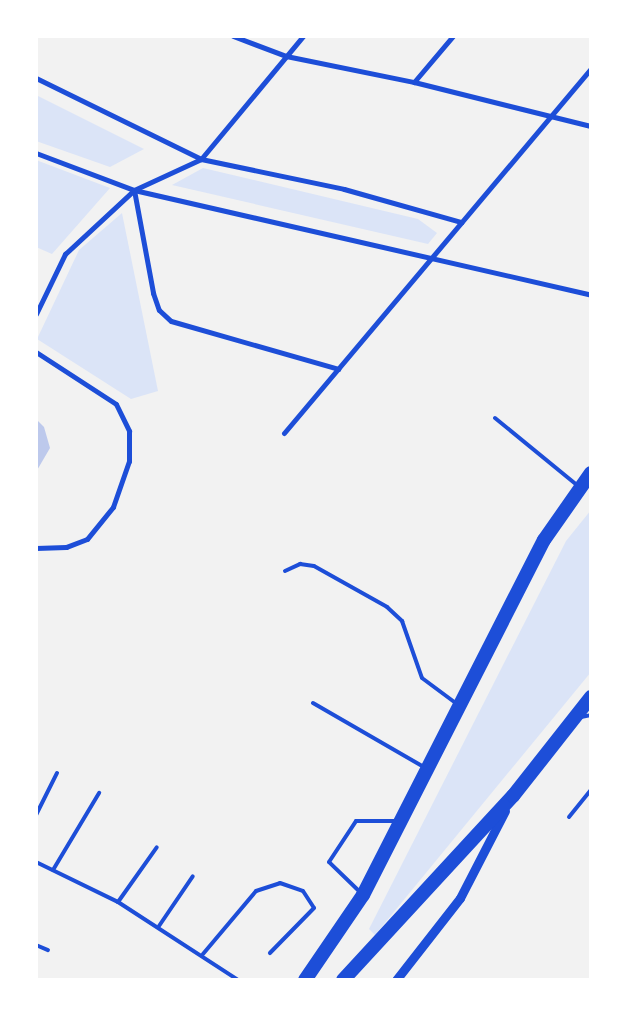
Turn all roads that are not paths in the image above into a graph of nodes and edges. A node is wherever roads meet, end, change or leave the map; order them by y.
1 (233, 36) edge
2 (303, 36) edge
3 (453, 36) edge
4 (286, 56) junction
5 (591, 68) edge
6 (36, 78) edge
7 (414, 82) junction
8 (551, 115) junction
9 (591, 126) edge
10 (36, 153) edge
11 (201, 159) junction
12 (134, 190) junction
13 (461, 222) junction
14 (431, 258) junction
15 (591, 295) edge
16 (36, 314) edge
17 (36, 352) edge
18 (338, 369) junction
19 (495, 418) dead end
20 (284, 433) dead end
21 (591, 473) edge
22 (580, 487) junction
23 (37, 548) edge
24 (285, 571) dead end
25 (591, 697) edge
26 (313, 703) dead end
27 (461, 707) junction
28 (591, 715) edge
29 (574, 718) junction
30 (428, 770) junction
31 (57, 774) dead end
32 (591, 790) edge
33 (99, 792) dead end
34 (513, 796) junction
35 (36, 815) edge
36 (569, 817) dead end
37 (402, 821) junction
38 (157, 847) dead end
39 (36, 862) edge
40 (54, 870) junction
41 (193, 876) dead end
42 (364, 895) junction
43 (118, 902) junction
44 (159, 926) junction
45 (36, 945) edge
46 (48, 950) dead end
47 (270, 953) dead end
48 (203, 954) junction
49 (305, 977) edge
50 (238, 980) edge
51 (344, 980) edge
52 (396, 980) edge

1 - 4 street
2 - 4 street
3 - 7 street
4 - 7 street
4 - 11 street
5 - 8 street
6 - 11 street
7 - 8 street
8 - 9 street
8 - 13 street
10 - 12 street
11 - 12 street
11 - 13 street
12 - 14 street
12 - 16 street
12 - 18 street
13 - 14 street
14 - 15 street
14 - 18 street
17 - 23 street
18 - 20 street
19 - 22 lane
21 - 22 highway
22 - 27 highway
24 - 27 lane
25 - 29 highway
26 - 30 lane
27 - 30 highway
28 - 29 lane
29 - 34 highway
30 - 37 highway
31 - 35 lane
32 - 36 lane
33 - 40 lane
34 - 51 highway
34 - 52 street
37 - 42 highway
37 - 42 lane
38 - 43 lane
39 - 40 lane
40 - 43 lane
41 - 44 lane
42 - 49 highway
43 - 44 lane
44 - 48 lane
45 - 46 lane
47 - 48 lane
48 - 50 lane

